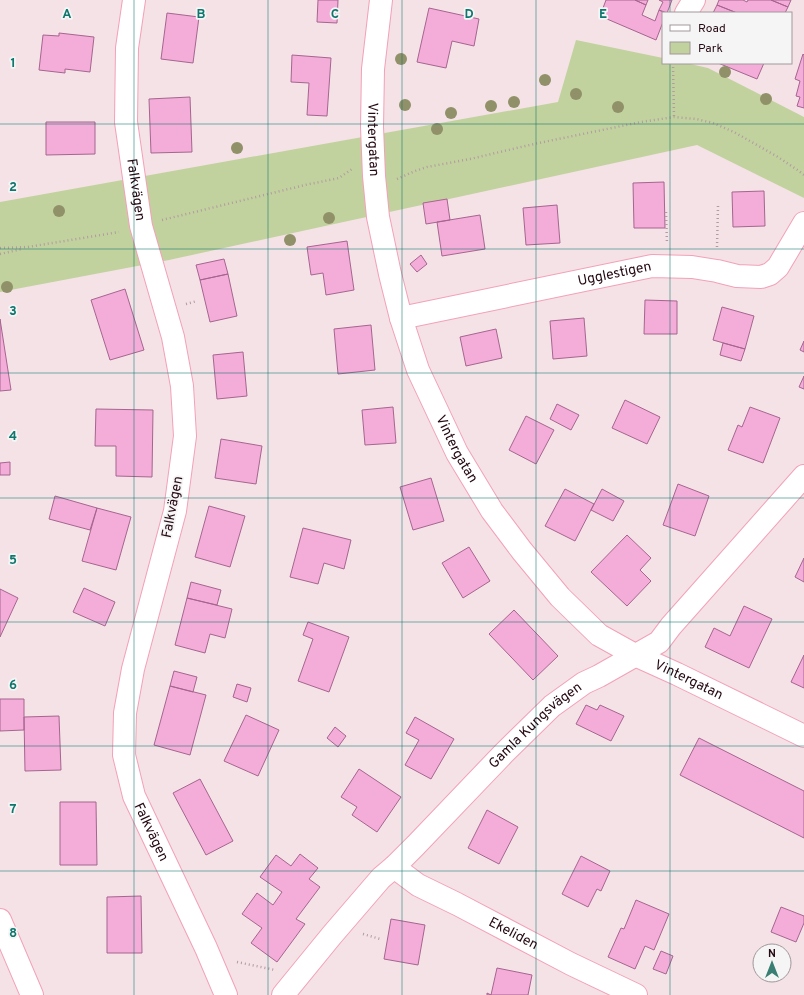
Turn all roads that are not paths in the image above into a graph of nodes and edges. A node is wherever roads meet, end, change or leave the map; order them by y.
1 (134, 0) edge
2 (381, 0) edge
3 (694, 0) edge
4 (687, 12) edge
5 (804, 223) edge
6 (401, 318) junction
7 (804, 476) edge
8 (635, 656) junction
9 (804, 736) edge
10 (394, 867) junction
11 (0, 920) edge
12 (32, 995) edge
13 (226, 995) edge
14 (283, 995) edge
15 (636, 995) edge

1 - 13 street, Falkvägen
2 - 6 street, Vintergatan
3 - 4 street
5 - 6 street, Ugglestigen
6 - 8 street, Vintergatan
7 - 8 street, Gamla Kungsvägen
8 - 9 street, Vintergatan
8 - 10 street, Gamla Kungsvägen
10 - 14 street, Gamla Kungsvägen
10 - 15 street, Ekeliden
11 - 12 street

